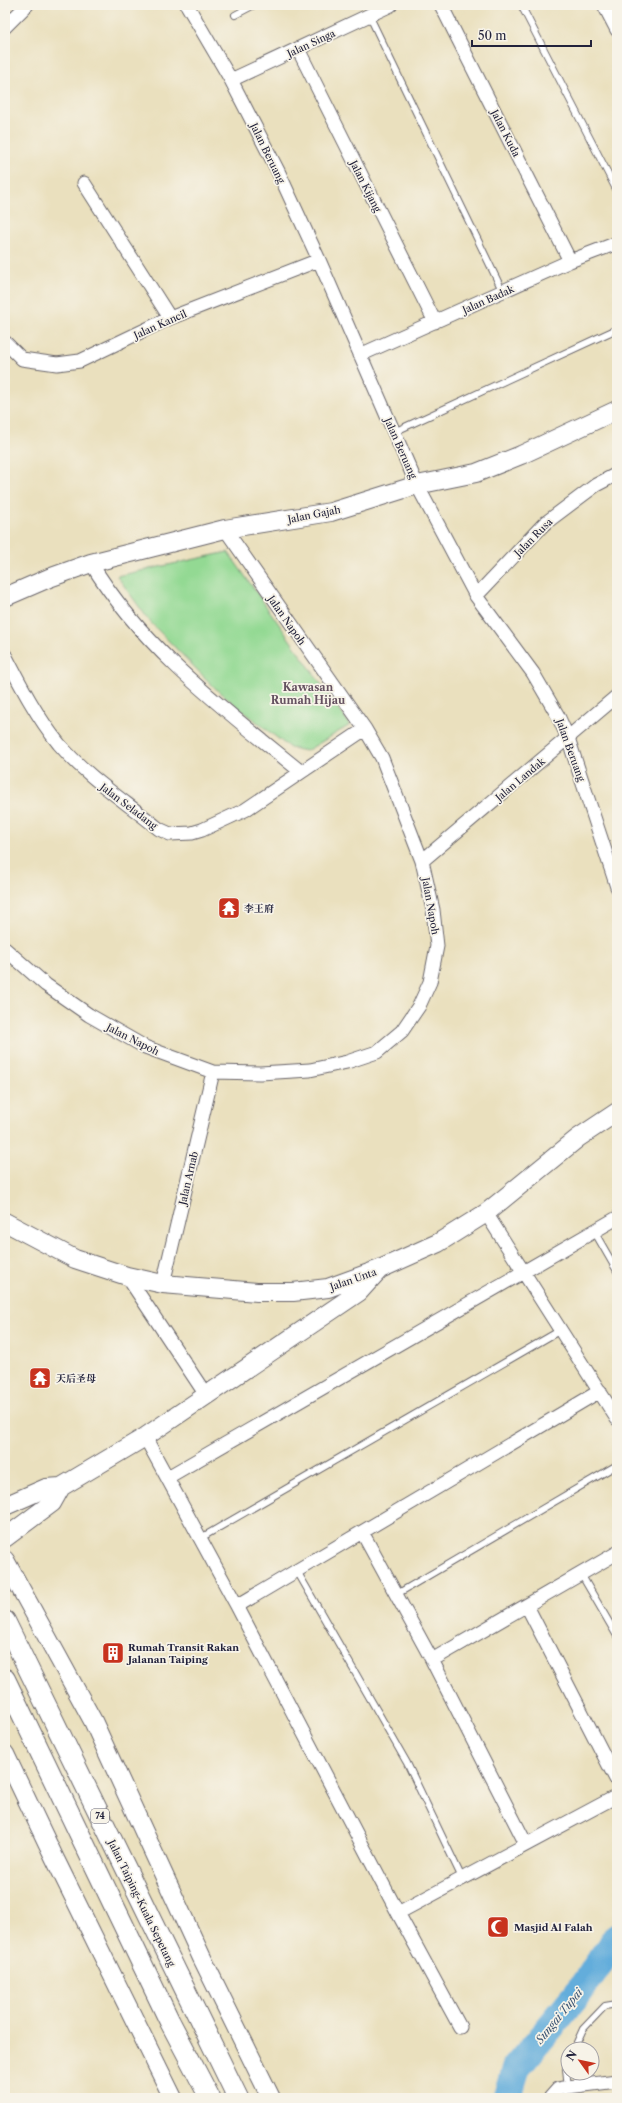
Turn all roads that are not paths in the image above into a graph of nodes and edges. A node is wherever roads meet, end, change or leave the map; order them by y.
1 (27, 5) edge
2 (187, 5) edge
3 (254, 5) edge
4 (391, 5) edge
5 (441, 5) edge
6 (521, 5) edge
7 (604, 5) edge
8 (235, 15) dead end
9 (369, 15) junction
10 (5, 27) edge
11 (617, 30) edge
12 (298, 49) junction
13 (231, 80) junction
14 (84, 183) dead end
15 (617, 191) edge
16 (617, 243) edge
17 (319, 260) junction
18 (570, 261) junction
19 (503, 292) junction
20 (170, 318) junction
21 (435, 322) junction
22 (617, 329) edge
23 (5, 342) edge
24 (360, 356) junction
25 (617, 410) edge
26 (394, 432) junction
27 (617, 474) edge
28 (417, 485) junction
29 (225, 529) junction
30 (91, 563) junction
31 (476, 596) junction
32 (5, 597) edge
33 (5, 655) edge
34 (617, 696) edge
35 (365, 729) junction
36 (568, 738) junction
37 (300, 771) junction
38 (422, 861) junction
39 (617, 887) edge
40 (5, 949) edge
41 (213, 1072) junction
42 (617, 1112) edge
43 (486, 1213) junction
44 (617, 1218) edge
45 (5, 1222) edge
46 (594, 1231) junction
47 (380, 1269) junction
48 (617, 1271) edge
49 (524, 1272) junction
50 (127, 1276) junction
51 (163, 1284) junction
52 (328, 1288) junction
53 (559, 1331) junction
54 (296, 1334) junction
55 (600, 1391) junction
56 (206, 1395) junction
57 (617, 1419) edge
58 (145, 1437) junction
59 (617, 1465) edge
60 (168, 1477) junction
61 (61, 1487) junction
62 (5, 1506) edge
63 (362, 1532) junction
64 (5, 1538) edge
65 (199, 1539) junction
66 (617, 1553) edge
67 (5, 1560) edge
68 (297, 1570) junction
69 (581, 1574) junction
70 (397, 1594) junction
71 (237, 1606) junction
72 (527, 1606) junction
73 (5, 1621) edge
74 (617, 1636) edge
75 (432, 1660) junction
76 (5, 1679) edge
77 (5, 1754) edge
78 (617, 1781) edge
79 (617, 1796) edge
80 (526, 1844) junction
81 (462, 1878) junction
82 (398, 1913) junction
83 (617, 2004) edge
84 (460, 2028) dead end
85 (578, 2041) edge
86 (567, 2081) edge
87 (617, 2081) edge
88 (568, 2087) junction
89 (173, 2098) edge
90 (210, 2098) edge
91 (238, 2098) edge
92 (271, 2098) edge
93 (550, 2098) edge

1 - 10 street
2 - 13 street, Jalan Beruang
3 - 8 lane
4 - 9 street, Jalan Singa
5 - 18 street, Jalan Kuda
6 - 15 lane
7 - 11 street
9 - 12 street, Jalan Singa
9 - 19 lane
12 - 13 street, Jalan Singa
12 - 21 street, Jalan Kijang
13 - 17 street, Jalan Beruang
14 - 20 street
16 - 18 street, Jalan Badak
17 - 20 street, Jalan Kancil
17 - 24 street, Jalan Beruang
18 - 19 street, Jalan Badak
19 - 21 street, Jalan Badak
20 - 23 street, Jalan Kancil
21 - 24 street, Jalan Badak
22 - 26 lane
24 - 26 street, Jalan Beruang
25 - 28 main road, Jalan Gajah
26 - 28 street, Jalan Beruang
27 - 31 street, Jalan Rusa
28 - 29 main road, Jalan Gajah
28 - 31 street, Jalan Beruang
29 - 30 main road, Jalan Gajah
29 - 35 street, Jalan Napoh
30 - 32 main road, Jalan Gajah
30 - 37 street
31 - 36 street, Jalan Beruang
33 - 37 street, Jalan Seladang
34 - 36 street, Jalan Landak
35 - 37 street, Jalan Seladang
35 - 38 street, Jalan Napoh
36 - 38 street, Jalan Landak
36 - 39 street, Jalan Beruang
38 - 41 street, Jalan Napoh
40 - 41 street, Jalan Napoh
41 - 51 street, Jalan Arnab
42 - 43 main road, Jalan Unta
43 - 47 main road, Jalan Unta
43 - 49 street
44 - 46 street
45 - 50 main road, Jalan Unta
46 - 48 lane
46 - 49 street
47 - 52 main road, Jalan Unta
47 - 54 main road
49 - 53 street
49 - 60 street
50 - 51 main road, Jalan Unta
50 - 56 street
51 - 52 main road, Jalan Unta
52 - 54 main road
53 - 55 street
53 - 65 lane
54 - 56 main road
55 - 57 street
55 - 63 street
56 - 58 main road
58 - 60 street
58 - 61 main road
59 - 70 lane
60 - 65 street
61 - 62 main road
61 - 64 main road
63 - 68 street
63 - 70 street
65 - 71 street
66 - 69 street
67 - 92 main road
68 - 71 street
68 - 81 lane
69 - 72 street
69 - 74 lane
70 - 75 street
71 - 82 street
72 - 75 street
72 - 78 street
73 - 91 main road, Jalan Taiping-Kuala Sepetang / 74
75 - 80 street
76 - 90 main road, 74
77 - 89 main road
79 - 80 street
80 - 81 street
81 - 82 street
82 - 84 street
83 - 85 lane
86 - 88 lane
87 - 88 street
88 - 93 street

